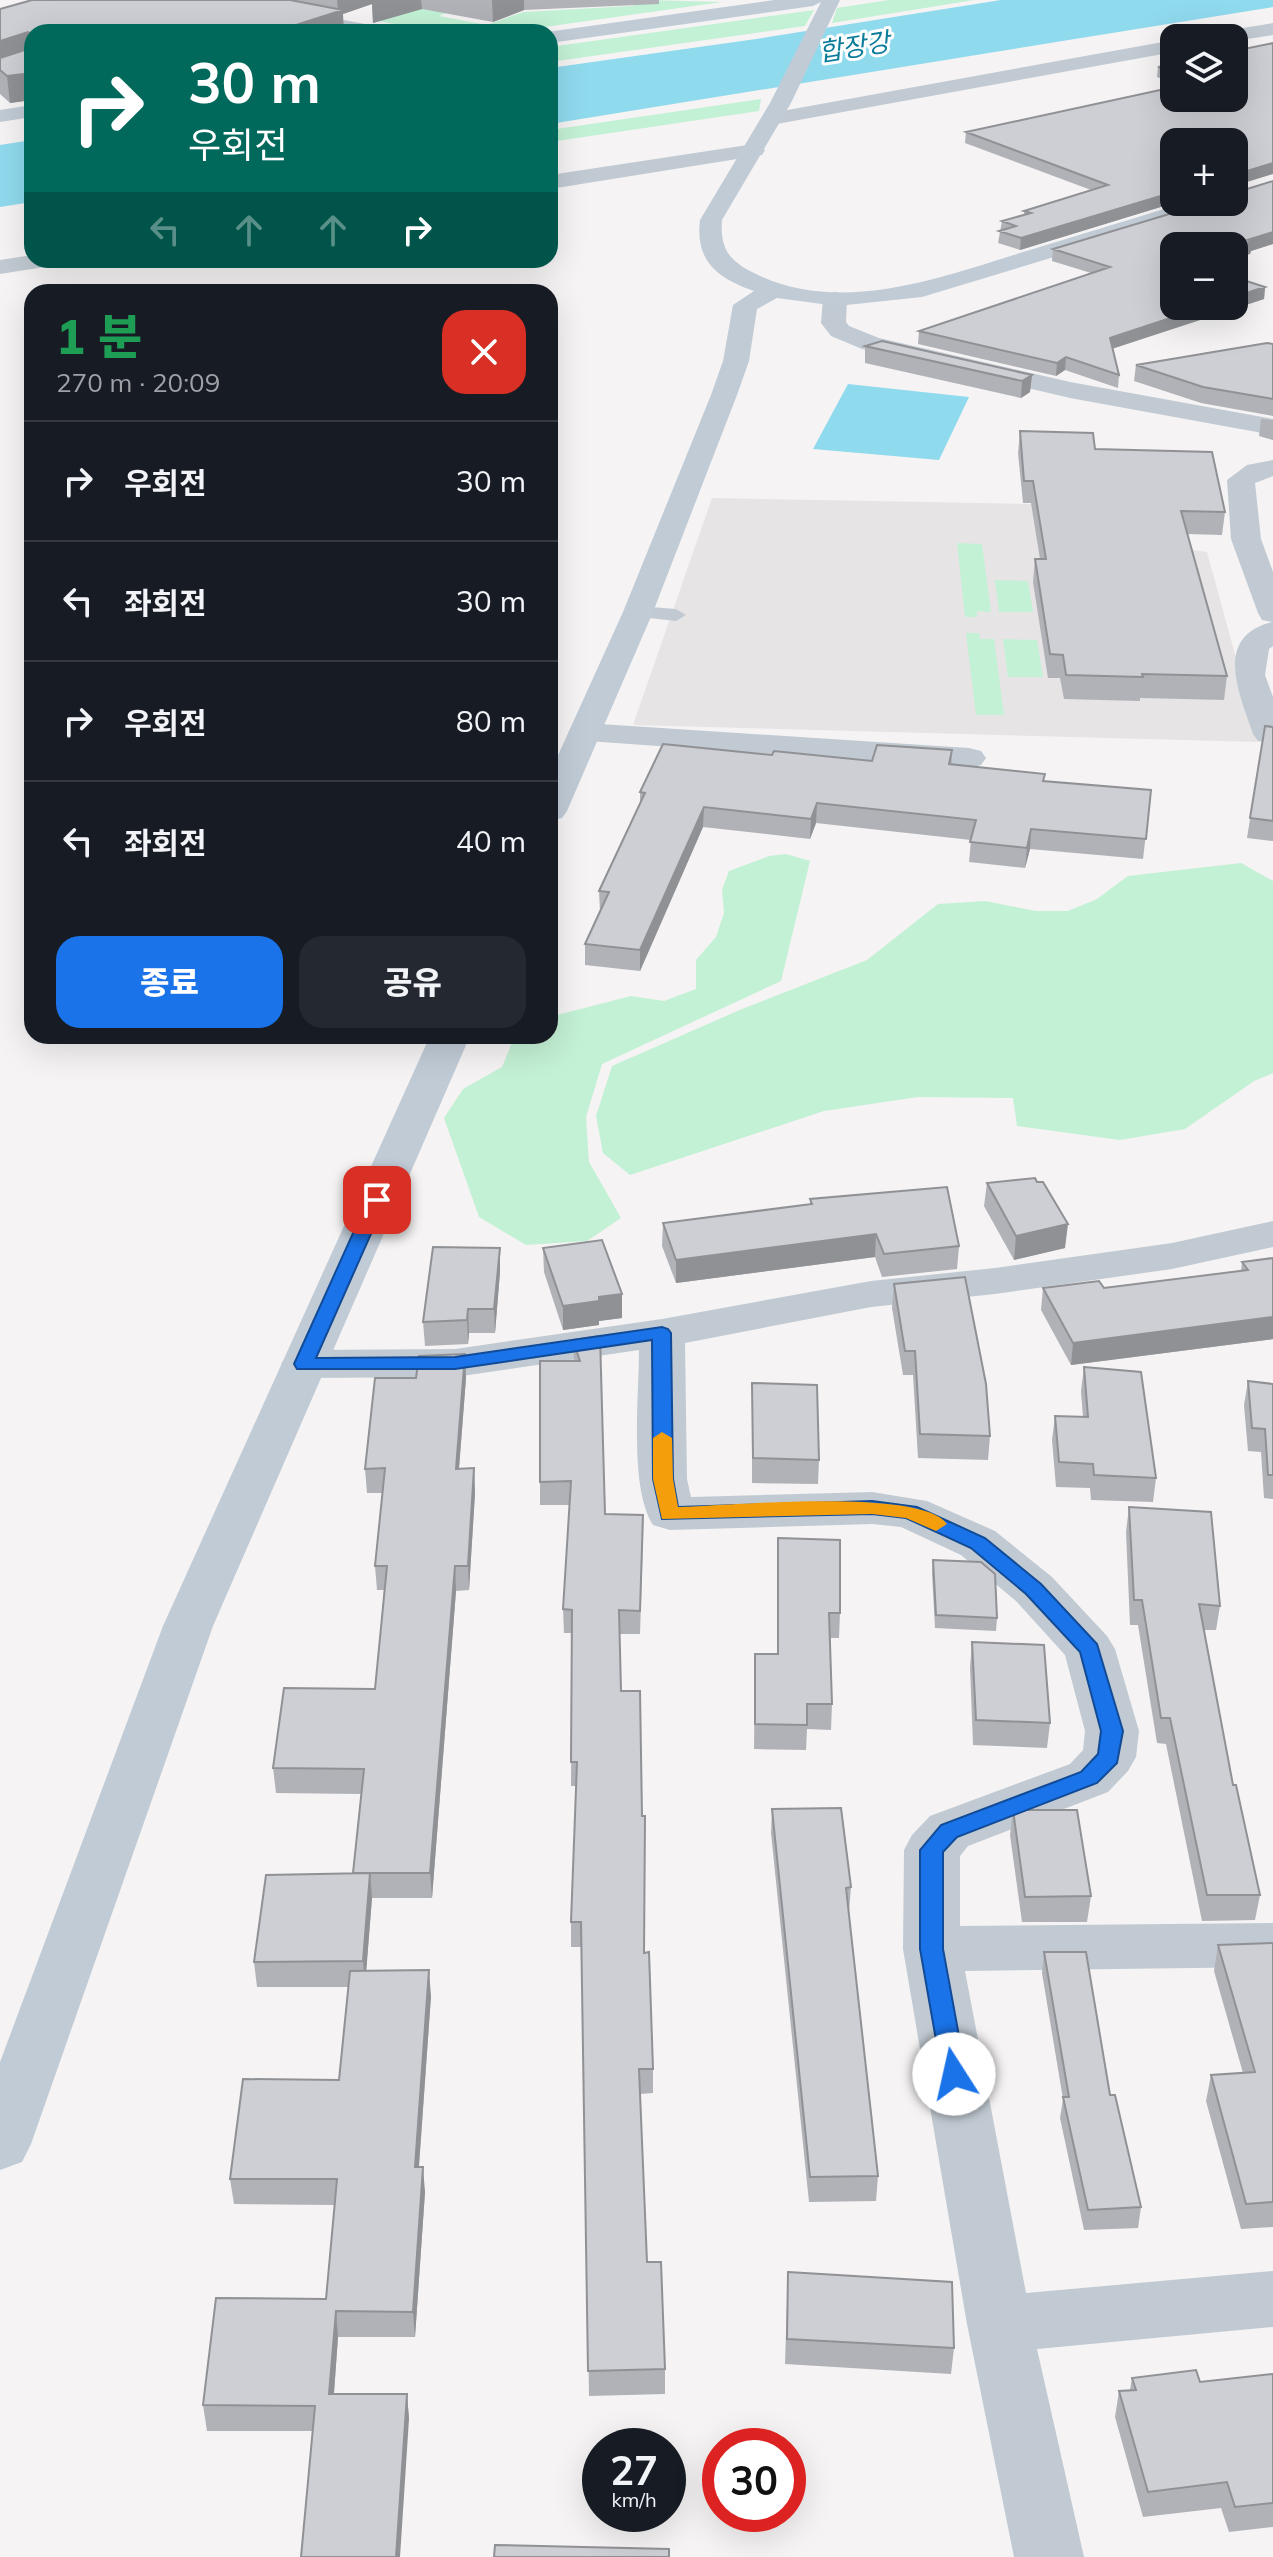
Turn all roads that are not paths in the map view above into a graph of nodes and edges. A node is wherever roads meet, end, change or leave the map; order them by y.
1 (206, 0) edge
2 (824, 4) edge
3 (334, 24) edge
4 (1273, 29) edge
5 (1248, 33) edge
6 (558, 36) edge
7 (1160, 49) edge
8 (24, 112) edge
9 (0, 116) edge
10 (771, 119) junction
11 (754, 150) junction
12 (558, 181) edge
13 (1165, 216) edge
14 (24, 264) edge
15 (0, 267) edge
16 (775, 289) junction
17 (835, 299) junction
18 (1273, 427) edge
19 (1273, 468) edge
20 (638, 612) junction
21 (676, 615) dead end
22 (1271, 630) edge
23 (585, 733) junction
24 (1270, 734) edge
25 (969, 758) dead end
26 (558, 793) edge
27 (446, 1044) edge
28 (1273, 1234) edge
29 (662, 1333) junction
30 (304, 1364) junction
31 (1273, 1945) edge
32 (932, 1949) junction
33 (0, 2144) edge
34 (1273, 2299) edge
35 (999, 2324) junction
36 (1049, 2557) edge

1 - 3 street
2 - 6 street
2 - 10 street
4 - 5 street
7 - 10 street
8 - 9 street
10 - 11 street
11 - 12 street
11 - 16 street
13 - 17 street
14 - 15 street
16 - 17 street
16 - 20 street
17 - 18 street
19 - 22 street
20 - 21 lane
20 - 23 street
22 - 24 street
23 - 25 street
23 - 26 street
27 - 30 street
28 - 29 street
29 - 30 street
29 - 32 street
30 - 33 street
31 - 32 street
32 - 35 street
34 - 35 street
35 - 36 street

